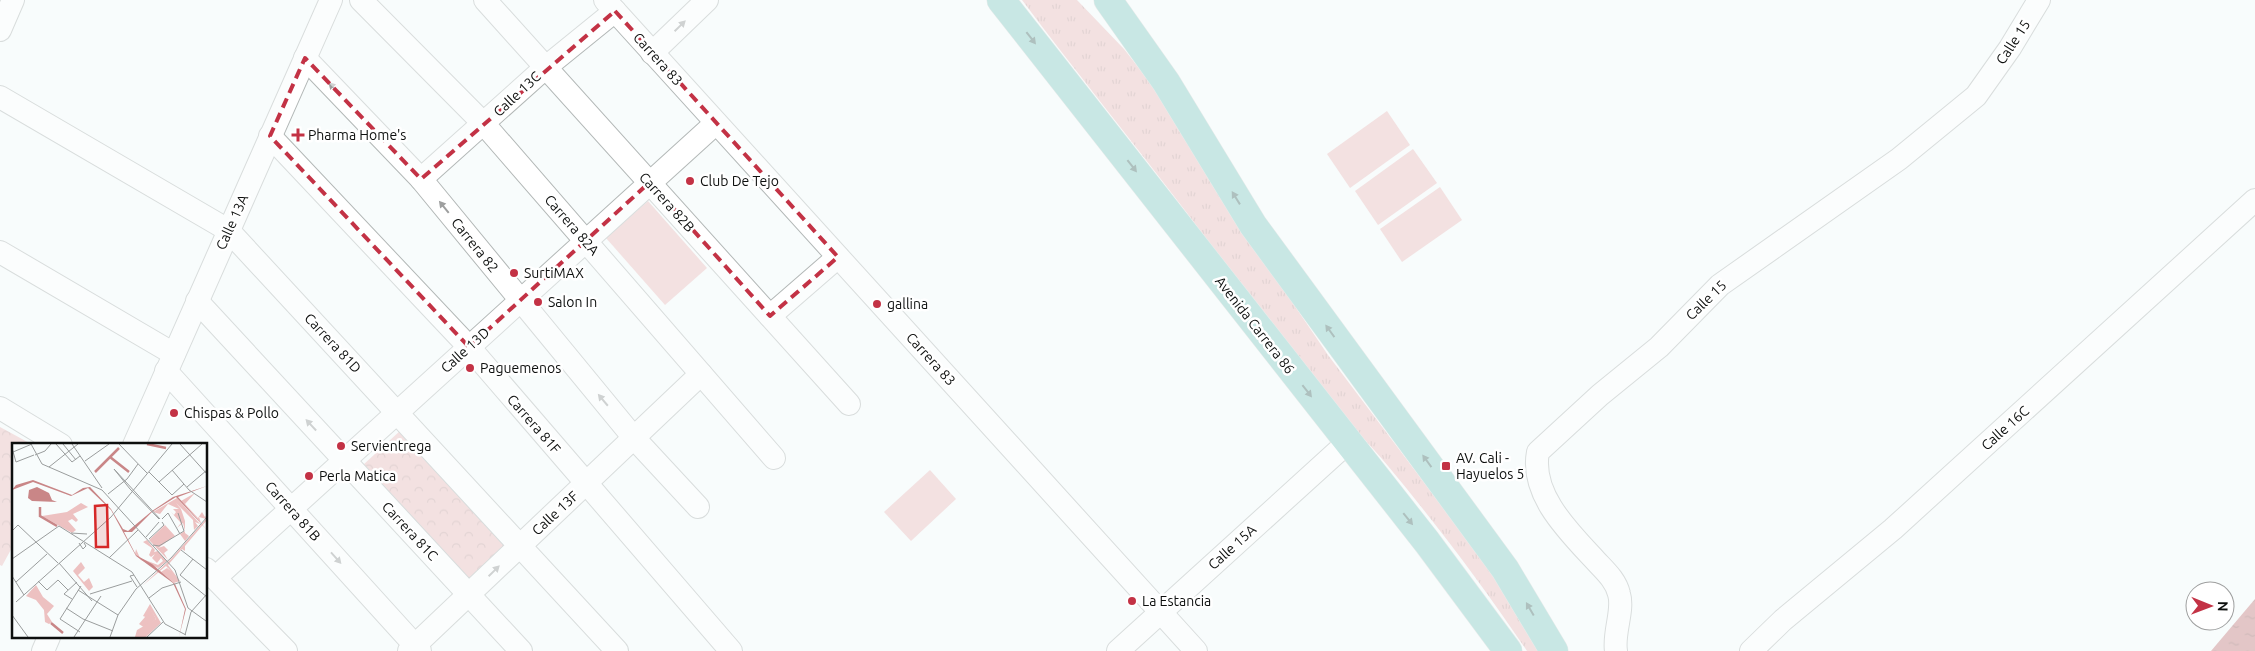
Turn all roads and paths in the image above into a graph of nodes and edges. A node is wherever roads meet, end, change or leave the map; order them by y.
1 (13, 0) edge
2 (331, 0) edge
3 (361, 0) edge
4 (486, 0) edge
5 (707, 0) edge
6 (1002, 0) edge
7 (1108, 0) edge
8 (2039, 0) edge
9 (610, 6) edge
10 (0, 30) edge
11 (652, 53) junction
12 (305, 58) junction
13 (546, 67) junction
14 (0, 97) edge
15 (716, 122) junction
16 (484, 124) junction
17 (270, 136) junction
18 (421, 179) junction
19 (650, 182) junction
20 (2255, 200) edge
21 (228, 230) junction
22 (586, 241) junction
23 (0, 252) edge
24 (838, 257) junction
25 (521, 300) junction
26 (197, 301) junction
27 (770, 316) junction
28 (469, 347) junction
29 (170, 362) junction
30 (701, 374) junction
31 (849, 404) dead end
32 (0, 408) edge
33 (397, 412) junction
34 (634, 438) junction
35 (58, 443) edge
36 (135, 443) edge
37 (1348, 443) junction
38 (774, 458) dead end
39 (344, 461) junction
40 (586, 484) junction
41 (698, 507) dead end
42 (291, 509) junction
43 (519, 547) junction
44 (211, 574) edge
45 (469, 594) junction
46 (1160, 611) junction
47 (49, 638) edge
48 (414, 649) edge
49 (43, 651) edge
50 (286, 651) edge
51 (520, 651) edge
52 (617, 651) edge
53 (731, 651) edge
54 (1118, 651) edge
55 (1196, 651) edge
56 (1508, 651) edge
57 (1554, 651) edge
58 (1616, 651) edge
59 (1751, 651) edge

1 - 10 street
2 - 12 street, Calle 13A
3 - 16 street, Carrera 82A
4 - 13 street, Carrera 82B
11 -> 5 street
6 -> 37 main road, Avenida Carrera 86
57 -> 7 main road
8 - 58 street, Calle 15
9 - 11 street, Carrera 83
9 - 13 street, Calle 13C
11 - 15 street, Carrera 83
12 - 17 street, Calle 13A
18 -> 12 street, Carrera 82
13 - 16 street, Calle 13C
13 - 19 street, Carrera 82B
14 - 21 street, Carrera 81D
15 - 19 street, Calle 13D
15 - 24 street, Carrera 83
16 - 18 street, Calle 13C
16 - 22 street, Carrera 82A
17 - 21 street, Calle 13A
17 - 28 street, Carrera 81F
25 -> 18 street, Carrera 82
19 - 22 street, Calle 13D
19 - 27 street, Carrera 82B
20 - 59 street, Calle 16C
21 - 26 street, Calle 13A
21 - 33 street, Carrera 81D
22 - 25 street, Calle 13D
22 - 30 street, Carrera 82A
23 - 29 street, Carrera 81B
24 - 27 street
24 - 46 street, Carrera 83
25 - 28 street, Calle 13D
34 -> 25 street, Carrera 82
26 - 29 street, Calle 13A
39 -> 26 street, Carrera 81C
27 - 31 street, Carrera 82B
28 - 33 street, Calle 13D
28 - 40 street, Carrera 81F
29 - 36 street, Calle 13A
29 - 42 street, Carrera 81B
30 - 34 street, Calle 13F
30 - 38 street, Carrera 82A
32 - 35 street
33 - 39 street, Calle 13D
33 - 43 street, Carrera 81D
34 - 40 street, Calle 13F
34 - 41 street, Carrera 82
37 - 46 street, Calle 15A
37 -> 56 main road, Avenida Carrera 86
39 - 42 street, Calle 13D
39 - 45 street, Carrera 81C
40 - 43 street, Calle 13F
40 - 53 street, Carrera 81F
42 - 44 street, Calle 13D
42 -> 48 street, Carrera 81B
45 -> 43 street, Calle 13F
43 - 52 street, Carrera 81D
44 - 50 street
45 - 48 street, Calle 13F
45 - 51 street, Carrera 81C
46 - 54 street, Calle 15A
46 - 55 street, Carrera 83
47 - 49 street

